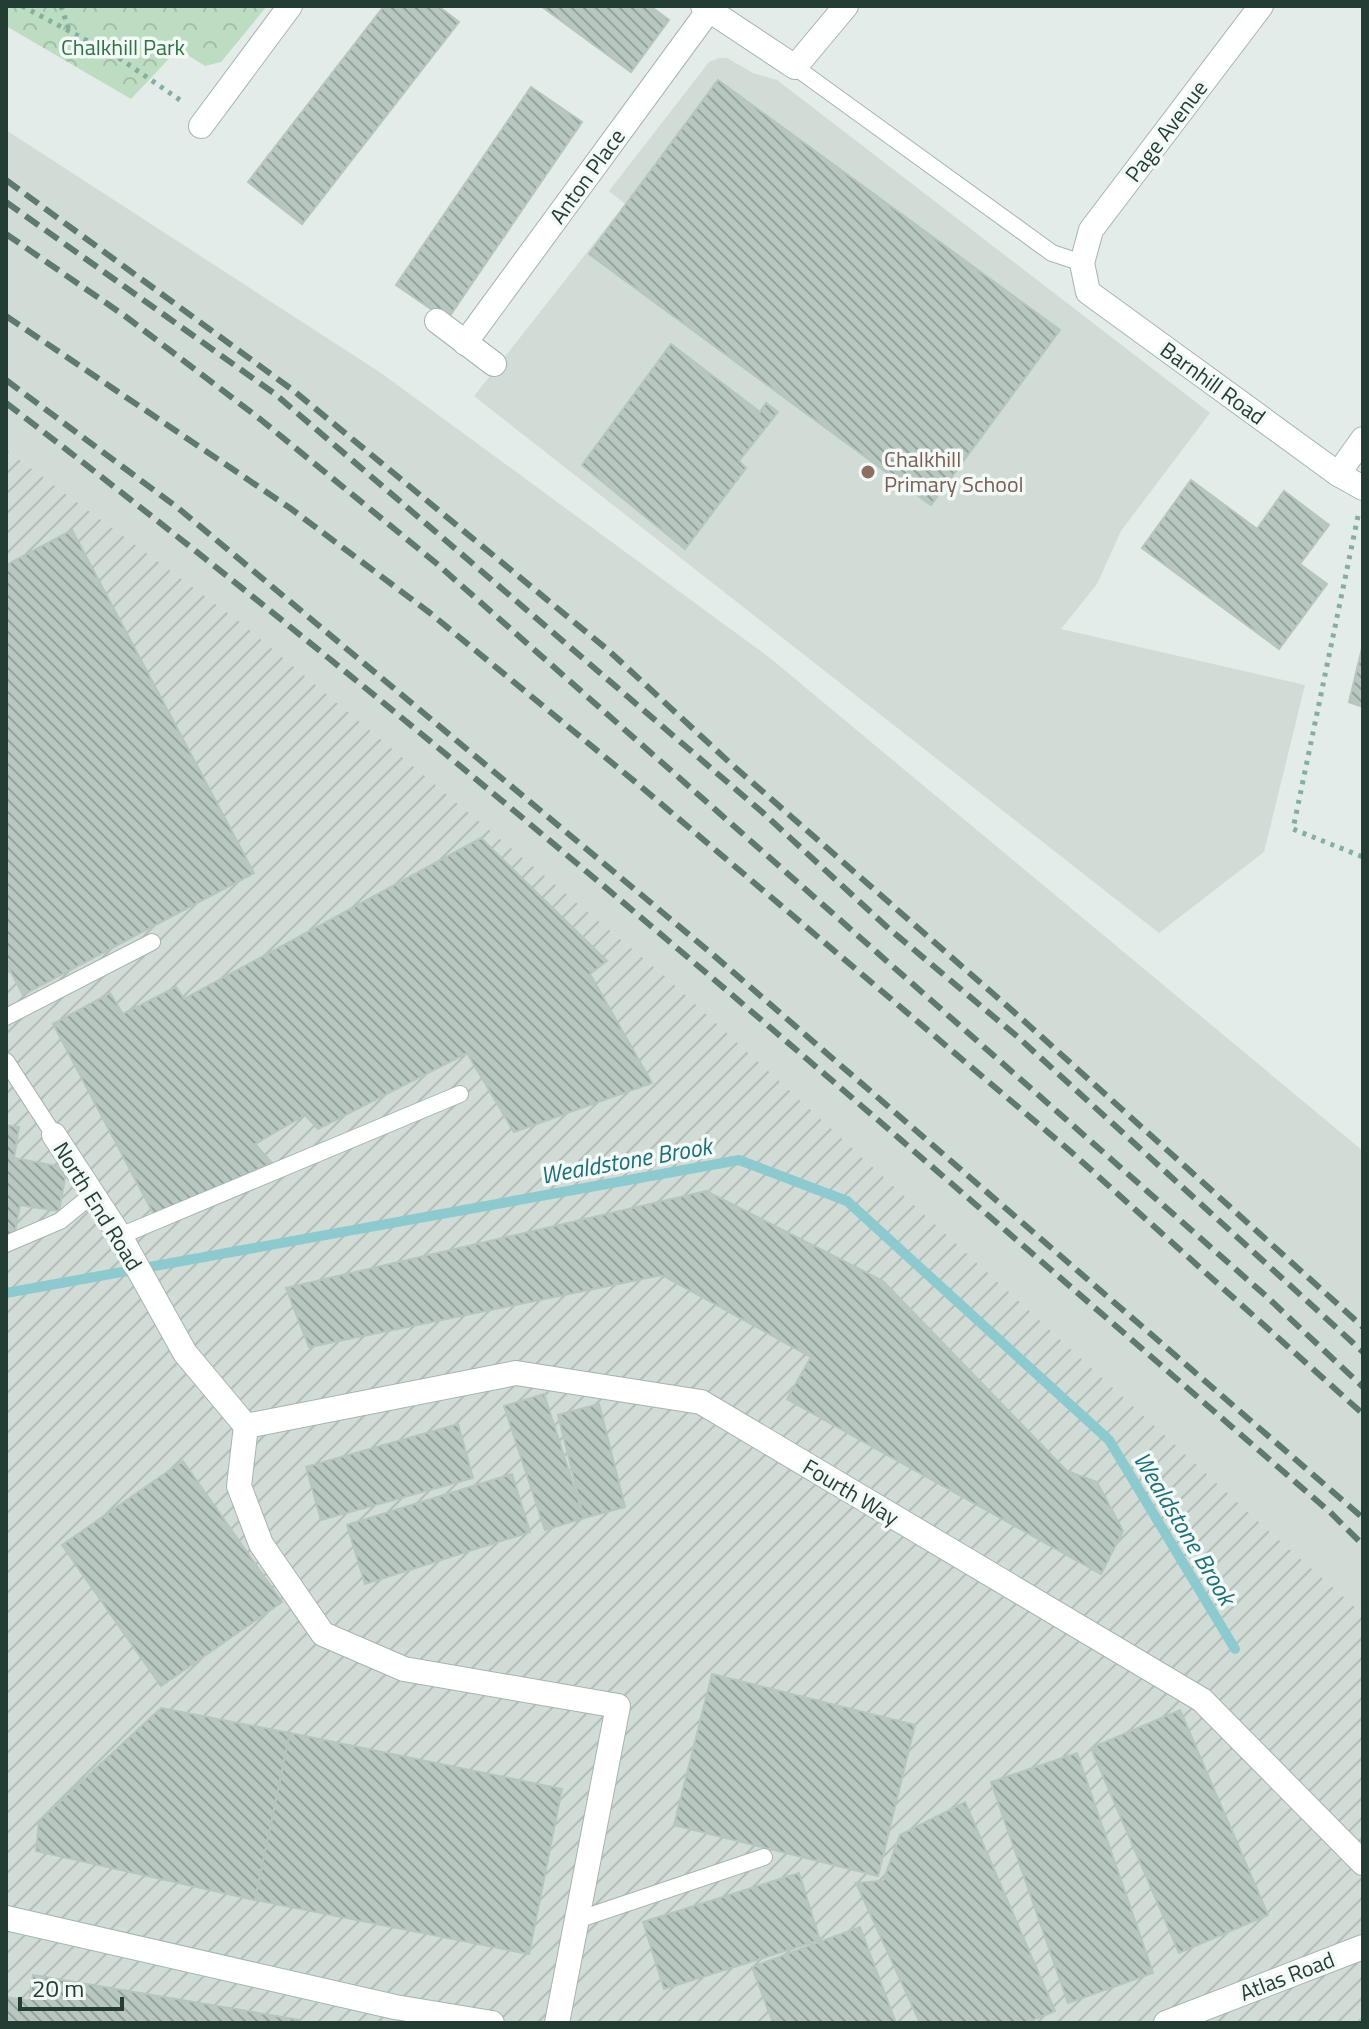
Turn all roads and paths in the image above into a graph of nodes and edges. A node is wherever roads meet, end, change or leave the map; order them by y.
1 (22, 6) edge
2 (61, 6) edge
3 (290, 6) edge
4 (846, 6) edge
5 (1261, 6) edge
6 (706, 8) edge
7 (69, 31) junction
8 (795, 67) junction
9 (204, 122) joint
10 (1082, 263) junction
11 (437, 321) dead end
12 (465, 343) junction
13 (494, 364) dead end
14 (1363, 439) edge
15 (1338, 474) junction
16 (1361, 496) edge
17 (1363, 857) edge
18 (152, 942) dead end
19 (6, 1017) edge
20 (6, 1061) edge
21 (460, 1094) dead end
22 (54, 1135) joint
23 (93, 1194) junction
24 (120, 1236) junction
25 (6, 1244) edge
26 (246, 1426) junction
27 (764, 1857) dead end
28 (1363, 1863) edge
29 (6, 1918) edge
30 (577, 1920) junction
31 (1363, 1947) edge
32 (394, 2015) edge
33 (492, 2023) edge
34 (557, 2023) edge
35 (1166, 2023) edge

1 - 7 path
2 - 7 path
3 - 9 street
4 - 8 street
5 - 10 street, Page Avenue
6 - 8 street
6 - 12 street, Anton Place
7 - 9 path
8 - 10 lane
10 - 15 street, Barnhill Road
11 - 12 street
12 - 13 street
14 - 15 street
15 - 16 street, Barnhill Road
16 - 17 path
18 - 19 lane
20 - 22 lane, North End Road
21 - 24 lane
22 - 23 street, North End Road
23 - 24 street, North End Road
23 - 25 lane
24 - 26 street, North End Road
26 - 28 street, Fourth Way
26 - 30 street
27 - 30 lane
29 - 32 street
30 - 34 street
31 - 35 street, Atlas Road
32 - 33 street

